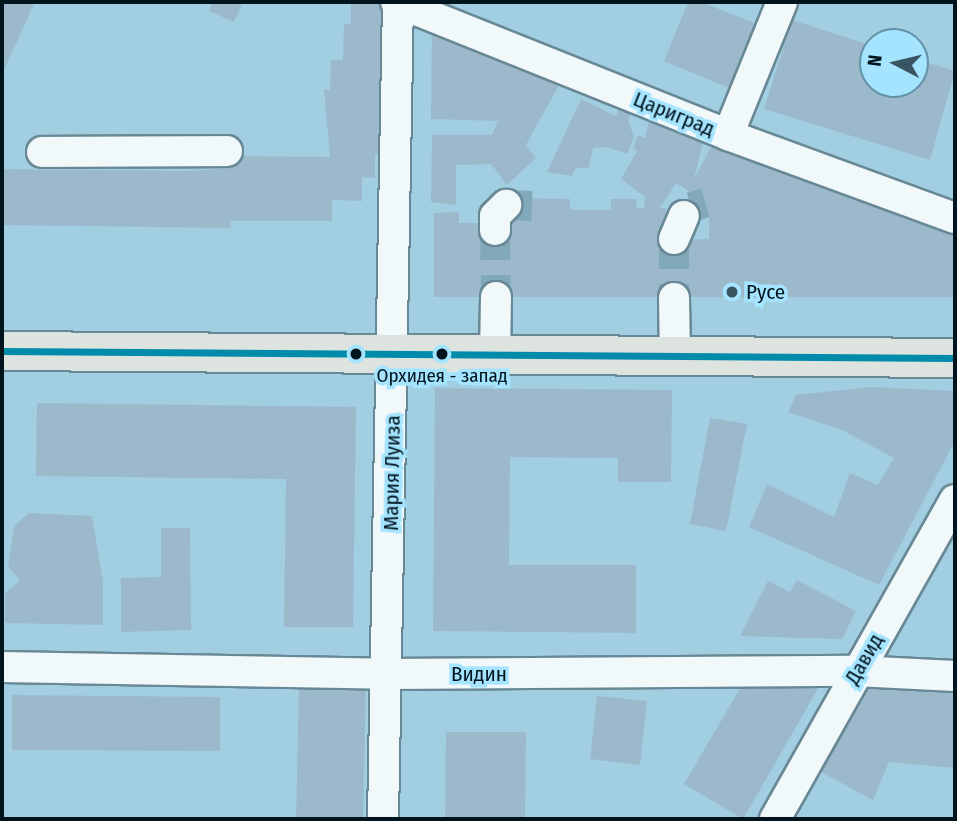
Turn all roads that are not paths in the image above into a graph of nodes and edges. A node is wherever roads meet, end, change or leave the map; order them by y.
1 (397, 2) edge
2 (782, 2) edge
3 (728, 135) junction
4 (227, 151) dead end
5 (42, 152) dead end
6 (955, 218) edge
7 (496, 297) tunnel mouth
8 (674, 298) tunnel mouth
9 (2, 351) edge
10 (394, 355) junction
11 (495, 355) junction
12 (675, 358) junction
13 (955, 358) edge
14 (955, 500) edge
15 (2, 667) edge
16 (856, 671) junction
17 (387, 674) junction
18 (955, 676) edge
19 (383, 819) edge
20 (775, 819) edge

1 - 3 street, Цариград
1 - 10 street, Мария Луиза
2 - 3 street
3 - 6 street, Цариград
4 - 5 street
7 - 11 street
8 - 12 street
9 - 10 main road
10 - 11 main road
10 - 17 street, Мария Луиза
11 - 12 main road
12 - 13 main road
14 - 16 street, Давид
15 - 17 street, Видин
16 - 17 street, Видин
16 - 18 street, Видин
16 - 20 street, Давид
17 - 19 street, Мария Луиза

